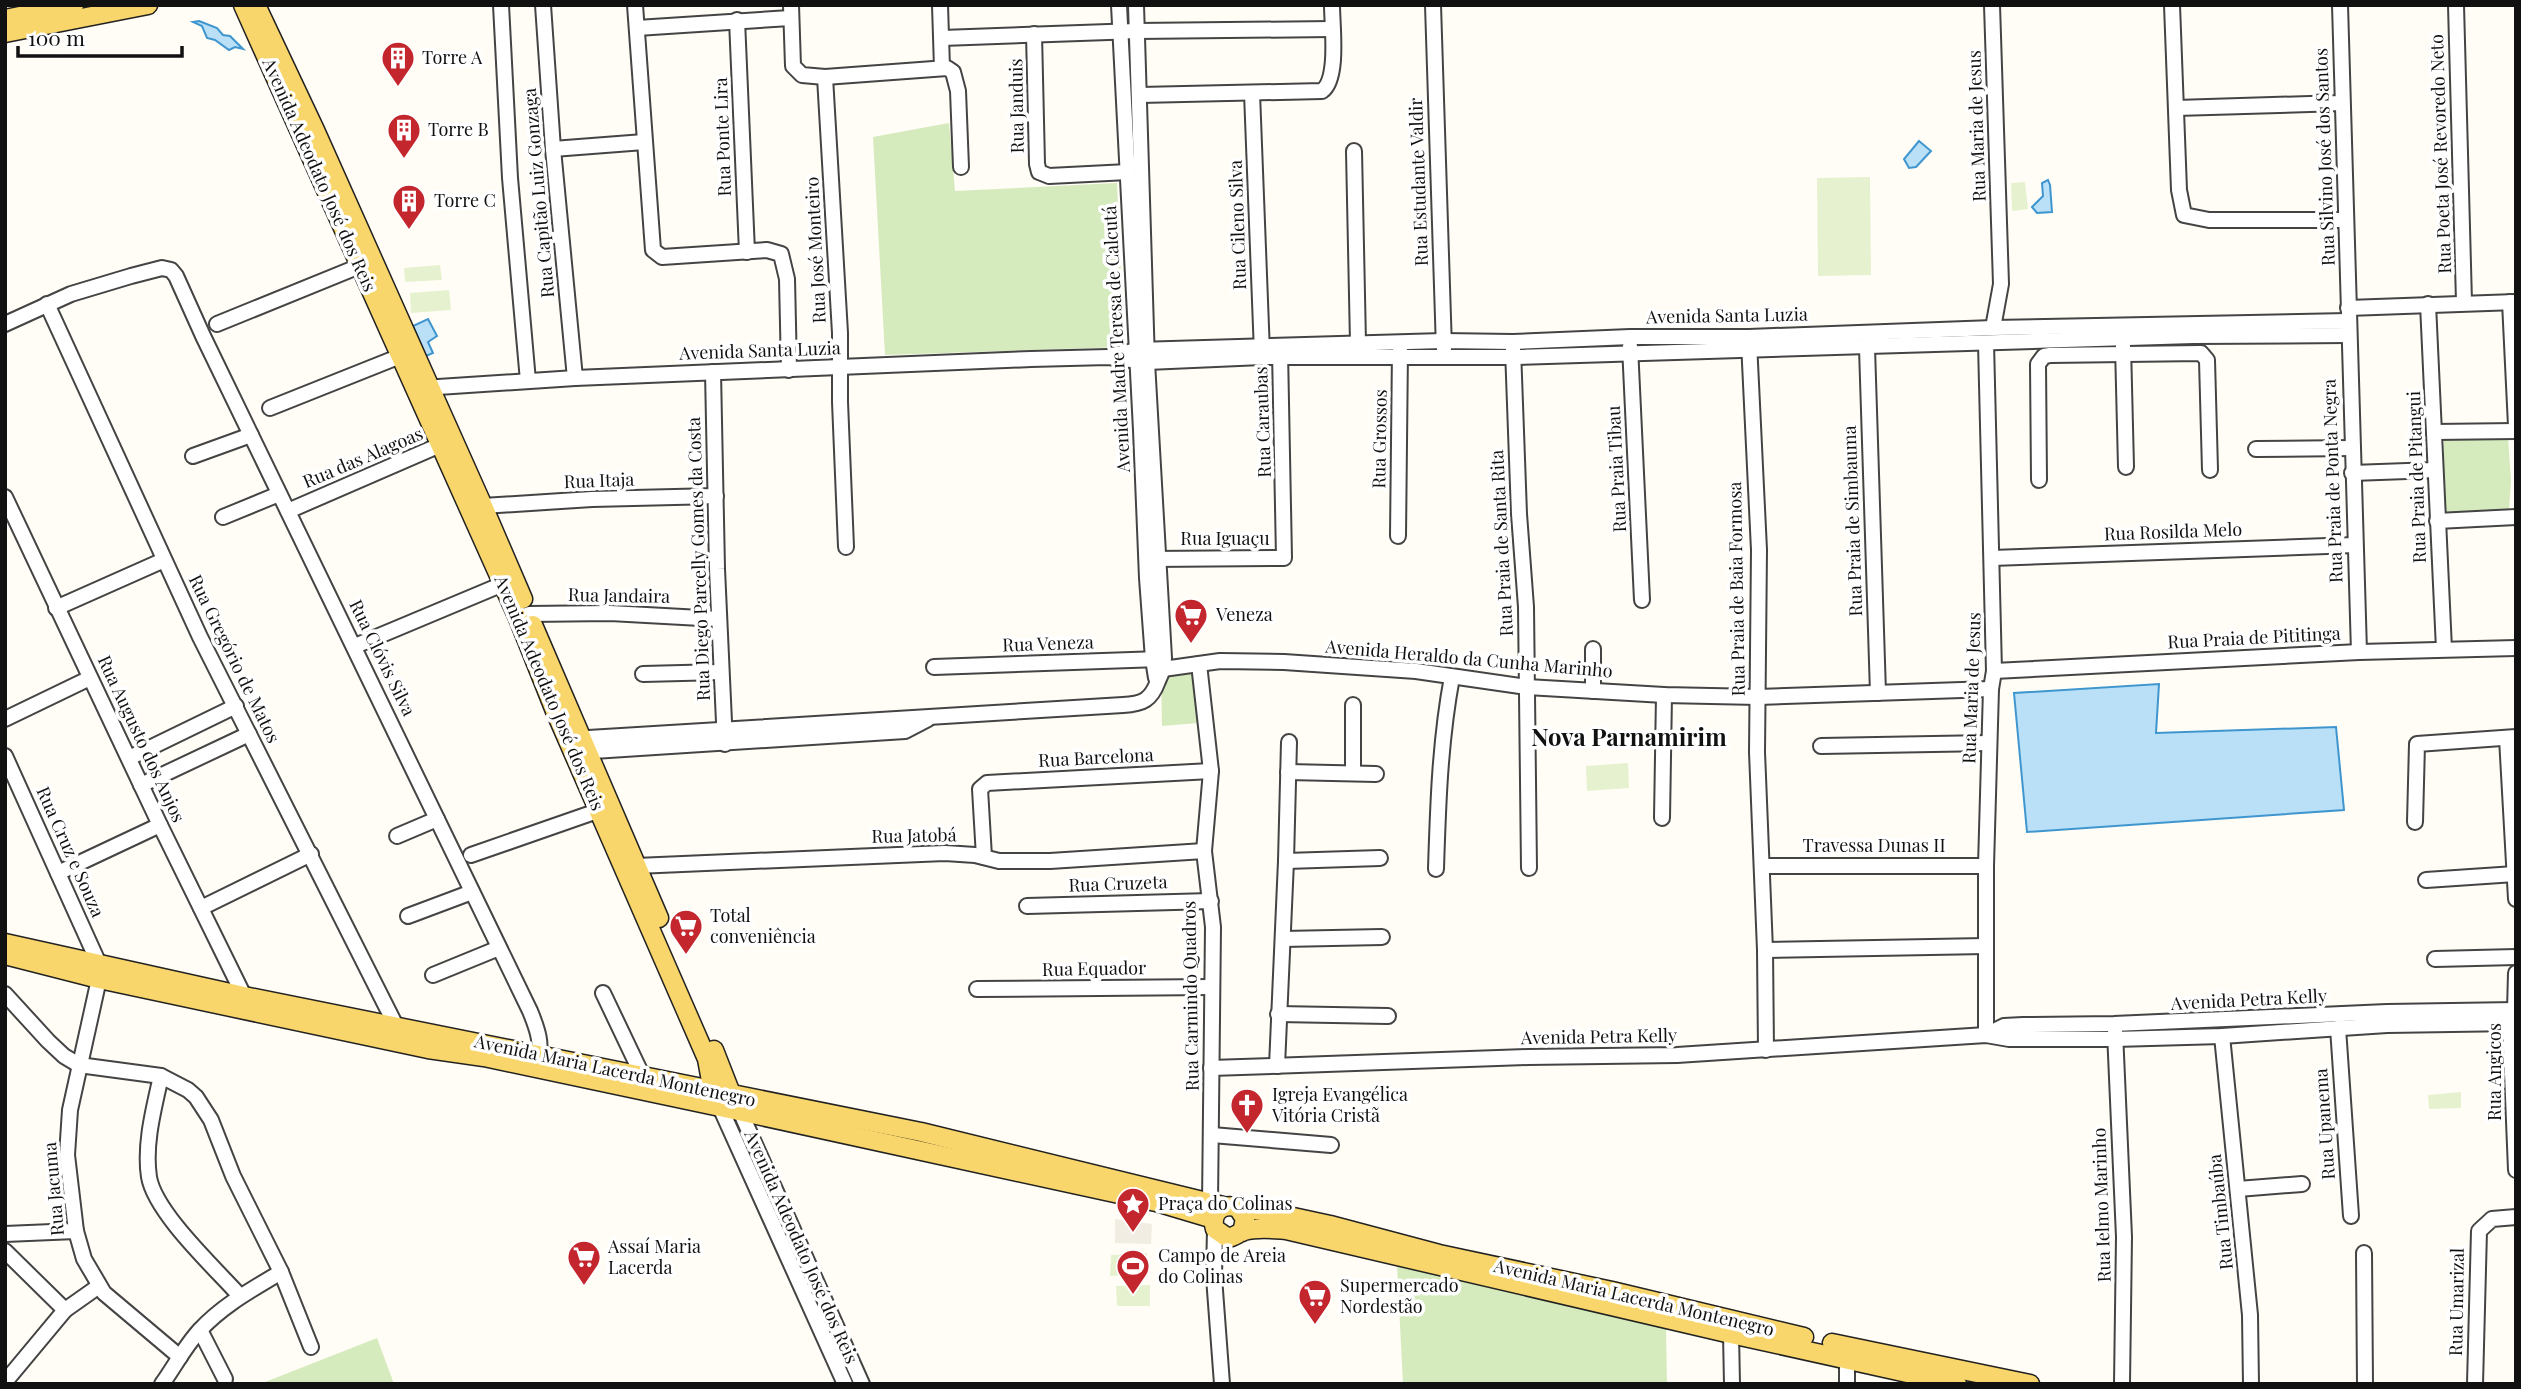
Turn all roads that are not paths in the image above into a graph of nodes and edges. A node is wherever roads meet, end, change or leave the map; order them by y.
1 (74, 5) edge
2 (148, 5) edge
3 (243, 5) edge
4 (256, 5) edge
5 (501, 5) edge
6 (543, 5) edge
7 (635, 5) edge
8 (940, 5) edge
9 (1119, 5) edge
10 (1136, 5) edge
11 (1332, 5) edge
12 (1433, 5) edge
13 (1992, 5) edge
14 (2172, 5) edge
15 (2340, 5) edge
16 (2456, 5) edge
17 (790, 12) edge
18 (5, 19) edge
19 (737, 20) junction
20 (638, 28) junction
21 (1332, 29) junction
22 (1137, 31) junction
23 (1120, 32) junction
24 (5, 33) edge
25 (1034, 34) junction
26 (942, 38) junction
27 (942, 68) junction
28 (825, 77) junction
29 (1252, 93) junction
30 (1140, 96) junction
31 (2342, 103) junction
32 (2176, 108) junction
33 (645, 142) junction
34 (553, 149) junction
35 (1354, 151) dead end
36 (317, 152) junction
37 (961, 167) dead end
38 (1128, 172) junction
39 (2346, 220) junction
40 (747, 252) junction
41 (366, 264) junction
42 (2464, 302) junction
43 (2513, 302) edge
44 (47, 304) junction
45 (2428, 304) junction
46 (2348, 321) junction
47 (5, 324) edge
48 (217, 324) dead end
49 (1993, 328) junction
50 (1630, 337) junction
51 (1443, 341) junction
52 (1399, 342) junction
53 (1513, 342) junction
54 (1986, 343) junction
55 (1749, 344) junction
56 (2123, 346) junction
57 (1367, 348) junction
58 (1867, 348) junction
59 (1261, 351) junction
60 (1280, 352) junction
61 (1630, 353) junction
62 (406, 354) junction
63 (1142, 356) junction
64 (1444, 357) junction
65 (1514, 357) junction
66 (1401, 358) junction
67 (840, 368) junction
68 (789, 370) junction
69 (713, 372) junction
70 (575, 378) junction
71 (528, 381) junction
72 (422, 388) junction
73 (270, 408) dead end
74 (2516, 426) edge
75 (2516, 431) edge
76 (2434, 432) junction
77 (251, 435) junction
78 (446, 443) junction
79 (2351, 448) junction
80 (2256, 449) dead end
81 (192, 456) dead end
82 (2126, 467) dead end
83 (2210, 470) dead end
84 (2435, 470) junction
85 (2352, 473) junction
86 (2039, 480) dead end
87 (279, 494) junction
88 (716, 496) junction
89 (1284, 496) joint
90 (5, 497) edge
91 (483, 506) junction
92 (288, 511) junction
93 (223, 517) dead end
94 (2516, 517) edge
95 (2437, 521) junction
96 (1398, 536) dead end
97 (2355, 545) junction
98 (846, 547) dead end
99 (1992, 558) junction
100 (1153, 559) junction
101 (164, 560) junction
102 (503, 584) junction
103 (1642, 600) dead end
104 (56, 608) junction
105 (523, 616) junction
106 (719, 619) junction
107 (355, 646) junction
108 (2516, 648) edge
109 (1593, 649) dead end
110 (2444, 649) junction
111 (2358, 652) junction
112 (1199, 664) junction
113 (934, 667) dead end
114 (1158, 668) junction
115 (1994, 671) junction
116 (721, 672) junction
117 (643, 674) dead end
118 (1452, 677) junction
119 (90, 678) junction
120 (1527, 687) junction
121 (1991, 689) junction
122 (1593, 691) junction
123 (1878, 693) junction
124 (1664, 695) junction
125 (1758, 697) junction
126 (1353, 705) dead end
127 (236, 706) junction
128 (5, 719) edge
129 (249, 734) junction
130 (724, 737) junction
131 (2512, 738) edge
132 (1289, 742) dead end
133 (1989, 743) junction
134 (577, 745) junction
135 (1821, 746) dead end
136 (5, 756) edge
137 (129, 758) junction
138 (1211, 771) junction
139 (1289, 772) junction
140 (1353, 773) junction
141 (1376, 774) dead end
142 (141, 785) junction
143 (604, 809) junction
144 (1662, 818) dead end
145 (438, 819) junction
146 (2415, 822) dead end
147 (160, 825) junction
148 (397, 836) dead end
149 (2515, 845) edge
150 (1204, 851) junction
151 (311, 853) junction
152 (471, 855) dead end
153 (984, 857) junction
154 (1380, 858) dead end
155 (1286, 861) junction
156 (1762, 866) junction
157 (1986, 866) junction
158 (630, 868) junction
159 (1529, 868) dead end
160 (1436, 869) dead end
161 (58, 873) junction
162 (2515, 874) edge
163 (2426, 880) dead end
164 (472, 892) junction
165 (2516, 899) edge
166 (1211, 901) junction
167 (1027, 906) dead end
168 (201, 908) junction
169 (408, 916) dead end
170 (1382, 937) dead end
171 (1283, 939) junction
172 (5, 943) edge
173 (1986, 946) junction
174 (499, 948) junction
175 (1765, 950) junction
176 (5, 955) edge
177 (2516, 957) edge
178 (2435, 959) dead end
179 (99, 971) junction
180 (2516, 973) edge
181 (433, 975) dead end
182 (1211, 987) junction
183 (977, 989) dead end
184 (603, 993) dead end
185 (5, 994) edge
186 (244, 996) junction
187 (1278, 1014) junction
188 (1388, 1016) dead end
189 (2514, 1017) edge
190 (396, 1026) junction
191 (2338, 1028) junction
192 (2115, 1032) junction
193 (1986, 1035) junction
194 (2222, 1036) junction
195 (1766, 1050) junction
196 (537, 1062) junction
197 (79, 1065) junction
198 (1277, 1066) junction
199 (1211, 1068) junction
200 (160, 1076) junction
201 (643, 1077) junction
202 (726, 1101) junction
203 (1212, 1135) junction
204 (1331, 1145) dead end
205 (2516, 1170) edge
206 (2302, 1184) dead end
207 (2238, 1189) junction
208 (778, 1215) junction
209 (2351, 1216) dead end
210 (2516, 1217) edge
211 (1224, 1219) junction
212 (76, 1231) junction
213 (5, 1234) edge
214 (5, 1251) edge
215 (2364, 1253) dead end
216 (281, 1272) junction
217 (99, 1286) junction
218 (240, 1296) junction
219 (65, 1310) junction
220 (200, 1330) junction
221 (1731, 1334) junction
222 (311, 1347) dead end
223 (180, 1357) junction
224 (1847, 1358) junction
225 (1913, 1366) junction
226 (225, 1379) dead end
227 (5, 1381) edge
228 (162, 1384) edge
229 (845, 1384) edge
230 (862, 1384) edge
231 (1222, 1384) edge
232 (1732, 1384) edge
233 (1847, 1384) edge
234 (1957, 1384) edge
235 (2031, 1384) edge
236 (2122, 1384) edge
237 (2252, 1384) edge
238 (2365, 1384) edge
239 (2475, 1384) edge

1 - 18 main road
2 - 24 main road
3 - 36 main road, Avenida Adeodato José dos Reis
4 - 36 main road, Avenida Adeodato José dos Reis
5 - 71 street
6 - 34 street, Rua Capitão Luiz Gonzaga
7 - 20 street
8 - 26 street
9 - 23 street, Avenida Madre Teresa de Calcutá
10 - 22 street, Avenida Madre Teresa de Calcutá
11 - 21 street
12 - 51 street, Rua Estudante Valdir
13 - 49 street, Rua Maria de Jesus
14 - 32 street
15 - 31 street, Rua Silvino José dos Santos
16 - 42 street, Rua Poeta José Revoredo Neto
17 - 19 street
17 - 28 street
19 - 20 street
19 - 40 street, Rua Ponte Lira
20 - 33 street
21 - 22 street
21 - 29 street
22 - 23 street
22 - 30 street, Avenida Madre Teresa de Calcutá
23 - 25 street
23 - 38 street, Avenida Madre Teresa de Calcutá
25 - 26 street
25 - 38 street, Rua Janduis
26 - 27 street
27 - 28 street
27 - 37 street
28 - 67 street, Rua José Monteiro
29 - 30 street
29 - 59 street, Rua Cileno Silva
30 - 63 street, Avenida Madre Teresa de Calcutá
31 - 32 street
31 - 39 street, Rua Silvino José dos Santos
32 - 39 street
33 - 34 street
33 - 40 street
34 - 70 street, Rua Capitão Luiz Gonzaga
35 - 57 street
36 - 41 main road, Avenida Adeodato José dos Reis
38 - 63 street, Avenida Madre Teresa de Calcutá
39 - 46 street, Rua Silvino José dos Santos
40 - 68 street
41 - 48 street
41 - 62 main road, Avenida Adeodato José dos Reis
42 - 43 street
42 - 45 street
43 - 74 street
44 - 47 street
44 - 77 street, Rua Clóvis Silva
44 - 101 street, Rua Gregório de Matos
45 - 46 street
45 - 76 street, Rua Praia de Pitangui
46 - 49 street, Avenida Santa Luzia
46 - 56 street, Avenida Santa Luzia
46 - 79 street, Rua Praia de Ponta Negra
49 - 55 street, Avenida Santa Luzia
50 - 53 street, Avenida Santa Luzia
50 - 55 street, Avenida Santa Luzia
50 - 61 street, Rua Praia Tibau
51 - 52 street, Avenida Santa Luzia
51 - 53 street, Avenida Santa Luzia
51 - 64 street, Rua Estudante Valdir
52 - 57 street, Avenida Santa Luzia
52 - 66 street, Rua Grossos
53 - 65 street, Rua Praia de Santa Rita
54 - 56 street, Avenida Santa Luzia
54 - 58 street, Avenida Santa Luzia
54 - 99 street, Rua Maria de Jesus
55 - 58 street, Avenida Santa Luzia
55 - 61 street, Avenida Santa Luzia
55 - 125 street, Rua Praia de Baia Formosa
56 - 82 street
56 - 83 street
56 - 86 street
57 - 60 street, Avenida Santa Luzia
57 - 66 street, Avenida Santa Luzia
58 - 123 street, Rua Praia de Simbauma
59 - 60 street, Avenida Santa Luzia
59 - 63 street, Avenida Santa Luzia
60 - 89 street, Rua Caraubas
61 - 65 street, Avenida Santa Luzia
61 - 103 street, Rua Praia Tibau
62 - 72 main road, Avenida Adeodato José dos Reis
62 - 73 street
63 - 67 street, Avenida Santa Luzia
63 - 100 street, Avenida Madre Teresa de Calcutá
64 - 65 street, Avenida Santa Luzia
64 - 66 street, Avenida Santa Luzia
65 - 120 street, Rua Praia de Santa Rita
66 - 96 street, Rua Grossos
67 - 68 street, Avenida Santa Luzia
67 - 98 street, Rua José Monteiro
68 - 69 street, Avenida Santa Luzia
69 - 70 street, Avenida Santa Luzia
69 - 88 street, Rua Diego Parcelly Gomes da Costa
70 - 71 street, Avenida Santa Luzia
71 - 72 street, Avenida Santa Luzia
72 - 78 main road, Avenida Adeodato José dos Reis
75 - 76 street
76 - 84 street, Rua Praia de Pitangui
77 - 81 street
77 - 87 street, Rua Clóvis Silva
78 - 91 main road, Avenida Adeodato José dos Reis
78 - 92 street, Rua das Alagoas
78 - 102 main road, Avenida Adeodato José dos Reis
79 - 80 street
79 - 85 street, Rua Praia de Ponta Negra
84 - 85 street
84 - 95 street, Rua Praia de Pitangui
85 - 97 street, Rua Praia de Ponta Negra
87 - 92 street, Rua Clóvis Silva
87 - 93 street
88 - 91 street, Rua Itaja
88 - 106 street, Rua Diego Parcelly Gomes da Costa
89 - 100 street, Rua Iguaçu
90 - 104 street, Rua Augusto dos Anjos
91 - 105 main road, Avenida Adeodato José dos Reis
92 - 107 street, Rua Clóvis Silva
94 - 95 street
95 - 110 street, Rua Praia de Pitangui
97 - 99 street, Rua Rosilda Melo
97 - 111 street, Rua Praia de Ponta Negra
99 - 115 street, Rua Maria de Jesus
100 - 114 street, Avenida Madre Teresa de Calcutá
101 - 104 street
101 - 127 street, Rua Gregório de Matos
102 - 105 main road, Avenida Adeodato José dos Reis
102 - 107 street
104 - 119 street, Rua Augusto dos Anjos
105 - 106 street, Rua Jandaira
105 - 134 main road, Avenida Adeodato José dos Reis
106 - 116 street, Rua Diego Parcelly Gomes da Costa
107 - 145 street, Rua Clóvis Silva
108 - 110 street, Rua Praia de Pititinga
109 - 122 street
110 - 111 street, Rua Praia de Pititinga
111 - 115 street, Rua Praia de Pititinga
112 - 114 street, Avenida Heraldo da Cunha Marinho
112 - 118 street, Avenida Heraldo da Cunha Marinho
112 - 138 street, Rua Carmindo Quadros
113 - 114 street, Rua Veneza
114 - 130 street
115 - 121 street, Rua Maria de Jesus
116 - 117 street
116 - 130 street, Rua Diego Parcelly Gomes da Costa
118 - 120 street, Avenida Heraldo da Cunha Marinho
118 - 160 street
119 - 128 street
119 - 137 street, Rua Augusto dos Anjos
120 - 122 street, Avenida Heraldo da Cunha Marinho
120 - 159 street, Rua Praia de Santa Rita
121 - 123 street, Avenida Heraldo da Cunha Marinho
121 - 133 street, Rua Maria de Jesus
122 - 124 street, Avenida Heraldo da Cunha Marinho
123 - 125 street, Avenida Heraldo da Cunha Marinho
124 - 125 street, Avenida Heraldo da Cunha Marinho
124 - 144 street
125 - 156 street, Rua Praia de Baia Formosa
126 - 140 street
127 - 129 street, Rua Gregório de Matos
127 - 137 street
129 - 142 street
129 - 151 street, Rua Gregório de Matos
130 - 134 street
131 - 146 street
131 - 149 street
132 - 139 street
133 - 135 street
133 - 157 street, Rua Maria de Jesus
134 - 143 main road, Avenida Adeodato José dos Reis
136 - 161 street, Rua Cruz e Souza
137 - 142 street, Rua Augusto dos Anjos
138 - 150 street, Rua Carmindo Quadros
138 - 153 street, Rua Barcelona
139 - 140 street
139 - 155 street
140 - 141 street
142 - 147 street, Rua Augusto dos Anjos
143 - 152 street
143 - 158 main road, Avenida Adeodato José dos Reis
145 - 148 street
145 - 164 street, Rua Clóvis Silva
147 - 161 street
147 - 168 street, Rua Augusto dos Anjos
149 - 162 street
150 - 153 street, Rua Jatobá
150 - 166 street, Rua Carmindo Quadros
151 - 168 street
151 - 190 street, Rua Gregório de Matos
153 - 158 street, Rua Jatobá
154 - 155 street
155 - 171 street
156 - 157 street, Travessa Dunas II
156 - 175 street, Rua Praia de Baia Formosa
157 - 173 street, Rua Maria de Jesus
158 - 202 main road, Avenida Adeodato José dos Reis
161 - 179 street, Rua Cruz e Souza
162 - 163 street
162 - 165 street
164 - 169 street
164 - 174 street, Rua Clóvis Silva
166 - 167 street, Rua Cruzeta
166 - 182 street, Rua Carmindo Quadros
168 - 186 street, Rua Augusto dos Anjos
170 - 171 street
171 - 187 street
172 - 179 main road, Avenida Maria Lacerda Montenegro
173 - 175 street
173 - 193 street, Rua Maria de Jesus
174 - 181 street
174 - 196 street, Rua Clóvis Silva
175 - 195 street, Rua Praia de Baia Formosa
176 - 179 main road, Avenida Maria Lacerda Montenegro
177 - 178 street
179 - 186 main road, Avenida Maria Lacerda Montenegro
179 - 196 main road, Avenida Maria Lacerda Montenegro
179 - 197 street, Rua Jacuma
180 - 189 street, Rua Angicos
182 - 183 street, Rua Equador
182 - 199 street, Rua Carmindo Quadros
184 - 201 street
185 - 197 street
186 - 190 main road, Avenida Maria Lacerda Montenegro
187 - 188 street
187 - 198 street
189 - 191 street, Avenida Petra Kelly
189 - 192 street, Avenida Petra Kelly
189 - 205 street, Rua Angicos
190 - 196 main road, Avenida Maria Lacerda Montenegro
191 - 194 street, Avenida Petra Kelly
191 - 209 street, Rua Upanema
192 - 193 street, Avenida Petra Kelly
192 - 194 street, Avenida Petra Kelly
192 - 236 street, Rua Ielmo Marinho
193 - 195 street, Avenida Petra Kelly
194 - 207 street, Rua Timbaúba
195 - 198 street, Avenida Petra Kelly
196 - 201 main road, Avenida Maria Lacerda Montenegro
196 - 202 main road, Avenida Maria Lacerda Montenegro
197 - 200 street
197 - 212 street, Rua Jacuma
198 - 199 street, Avenida Petra Kelly
199 - 203 street, Rua Carmindo Quadros
200 - 216 street
200 - 218 street
201 - 202 main road, Avenida Maria Lacerda Montenegro
202 - 208 street, Avenida Adeodato José dos Reis
202 - 211 main road, Avenida Maria Lacerda Montenegro
203 - 204 street
203 - 211 street, Rua Carmindo Quadros
206 - 207 street
207 - 237 street, Rua Timbaúba
208 - 229 street, Avenida Adeodato José dos Reis
208 - 230 street, Avenida Adeodato José dos Reis
210 - 239 street, Rua Umarizal
211 - 221 main road, Avenida Maria Lacerda Montenegro
211 - 225 main road, Avenida Maria Lacerda Montenegro
211 - 231 street, Rua Carmindo Quadros
212 - 213 street
212 - 217 street, Rua Jacuma
214 - 219 street
215 - 238 street
216 - 218 street
216 - 222 street
217 - 219 street
217 - 223 street, Rua Jacuma
218 - 220 street
219 - 227 street
220 - 223 street
220 - 226 street
221 - 224 main road, Avenida Maria Lacerda Montenegro
221 - 232 street
223 - 228 street
224 - 225 main road, Avenida Maria Lacerda Montenegro
224 - 233 street
225 - 234 main road, Avenida Maria Lacerda Montenegro
225 - 235 main road, Avenida Maria Lacerda Montenegro

